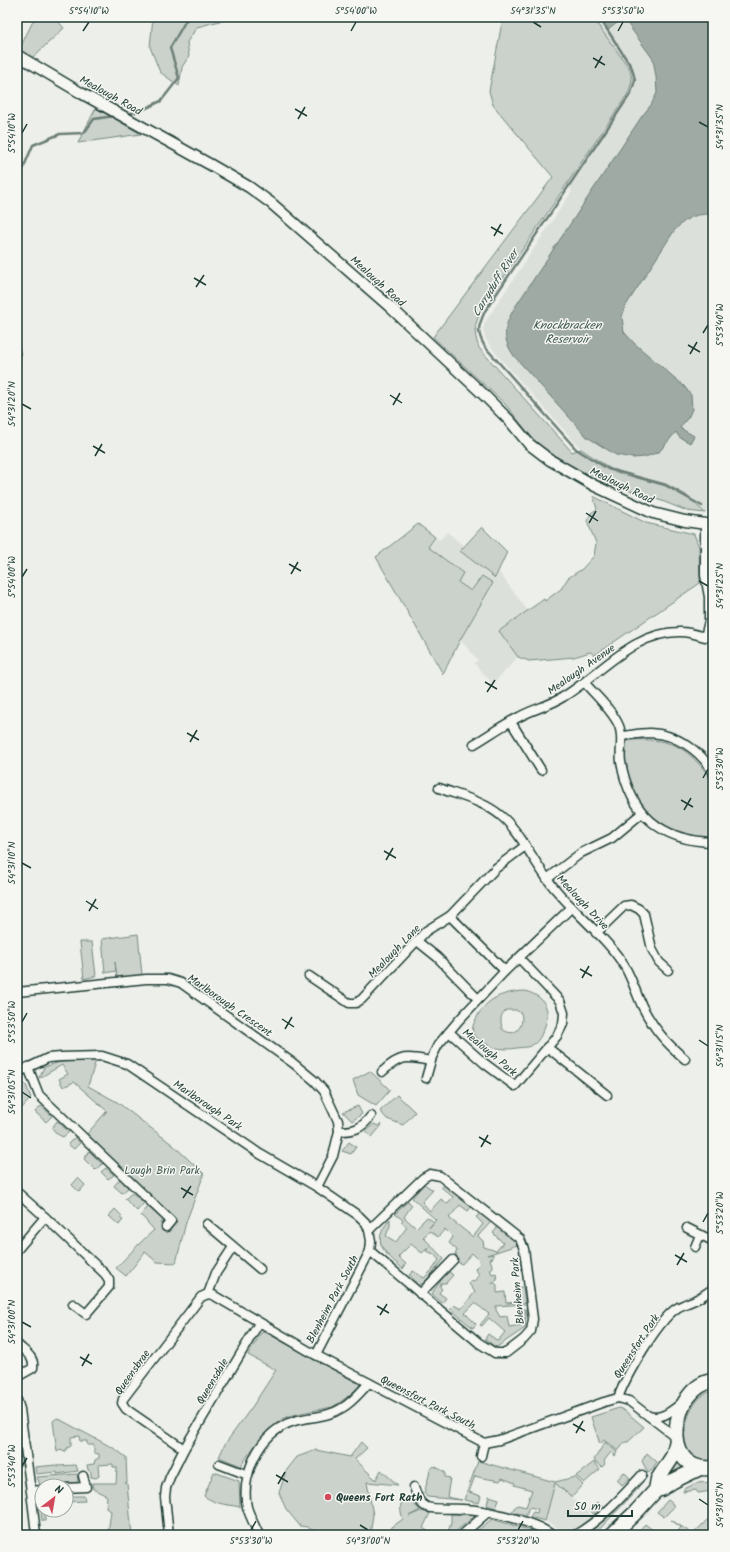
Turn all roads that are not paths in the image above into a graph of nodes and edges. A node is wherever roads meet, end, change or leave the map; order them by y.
1 (17, 55) edge
2 (709, 524) edge
3 (584, 683) junction
4 (510, 722) junction
5 (622, 736) junction
6 (474, 744) dead end
7 (541, 770) dead end
8 (713, 772) edge
9 (439, 788) dead end
10 (642, 813) junction
11 (713, 842) edge
12 (525, 846) junction
13 (547, 879) junction
14 (572, 907) junction
15 (450, 916) junction
16 (596, 933) junction
17 (417, 941) junction
18 (519, 958) junction
19 (668, 970) dead end
20 (505, 971) junction
21 (309, 976) dead end
22 (17, 992) edge
23 (478, 999) junction
24 (449, 1032) junction
25 (547, 1047) junction
26 (685, 1059) dead end
27 (431, 1061) junction
28 (28, 1067) junction
29 (382, 1072) dead end
30 (17, 1073) edge
31 (426, 1078) dead end
32 (606, 1095) dead end
33 (371, 1116) dead end
34 (339, 1131) junction
35 (317, 1187) junction
36 (17, 1192) edge
37 (45, 1217) junction
38 (207, 1224) dead end
39 (166, 1227) dead end
40 (687, 1228) dead end
41 (369, 1230) junction
42 (700, 1235) junction
43 (713, 1241) edge
44 (695, 1246) dead end
45 (233, 1247) junction
46 (17, 1250) edge
47 (370, 1251) junction
48 (453, 1260) dead end
49 (260, 1269) dead end
50 (713, 1289) edge
51 (208, 1294) junction
52 (420, 1294) junction
53 (73, 1304) dead end
54 (259, 1323) junction
55 (18, 1345) edge
56 (316, 1355) junction
57 (713, 1370) edge
58 (17, 1377) edge
59 (368, 1383) junction
60 (706, 1383) edge
61 (618, 1398) junction
62 (687, 1399) junction
63 (17, 1400) edge
64 (649, 1416) junction
65 (676, 1440) junction
66 (484, 1443) junction
67 (184, 1449) junction
68 (482, 1456) dead end
69 (218, 1464) dead end
70 (709, 1468) edge
71 (248, 1475) junction
72 (642, 1475) dead end
73 (83, 1476) dead end
74 (414, 1487) dead end
75 (74, 1488) edge
76 (656, 1490) junction
77 (32, 1491) joint
78 (488, 1512) junction
79 (36, 1535) edge
80 (169, 1535) edge
81 (259, 1535) edge
82 (462, 1535) edge
83 (552, 1535) edge
84 (575, 1535) edge
85 (612, 1535) edge

1 - 2 street, Mealough Road
2 - 3 street, Mealough Avenue
3 - 4 street, Mealough Avenue
3 - 5 street
4 - 6 street, Mealough Avenue
4 - 7 street
5 - 8 street
5 - 10 street
9 - 12 street, Mealough Drive
10 - 11 street
10 - 13 street
12 - 13 street, Mealough Drive
12 - 15 street, Mealough Lane
13 - 14 street, Mealough Drive
14 - 16 street, Mealough Drive
14 - 18 street
15 - 17 street, Mealough Lane
15 - 20 street
16 - 19 street
16 - 26 street, Mealough Drive
17 - 21 street, Mealough Lane
17 - 23 street
18 - 20 street
18 - 25 street, Mealough Park
20 - 23 street
22 - 34 street, Marlborough Crescent
23 - 24 street
24 - 25 street, Mealough Park
24 - 27 street
25 - 32 street
27 - 29 street
27 - 31 street
28 - 30 street, Marlborough Park
28 - 35 street, Marlborough Park
28 - 39 street
33 - 34 street
34 - 35 street, Marlborough Crescent
35 - 41 street, Marlborough Park
36 - 37 street
37 - 46 street
37 - 53 street
38 - 45 street
40 - 42 street
41 - 47 street, Blenheim Park South
41 - 52 street, Blenheim Park
42 - 43 street
42 - 44 street
45 - 49 street
45 - 51 street
47 - 52 street, Blenheim Park
47 - 56 street, Blenheim Park South
48 - 52 street
50 - 61 street, Queensfort Park
51 - 54 street, Queensfort Park South
51 - 67 street, Queensbrae
54 - 56 street, Queensfort Park South
54 - 67 street, Queensdale
55 - 58 street
56 - 59 street, Queensfort Park South
57 - 60 highway
59 - 66 street, Queensfort Park South
59 - 71 street
60 - 62 highway
61 - 64 street
61 - 66 street
62 - 64 street
62 - 65 highway
63 - 77 street
64 - 65 street
65 - 70 highway
65 - 76 highway
66 - 68 street
67 - 80 street, Queensdale
69 - 71 street
70 - 76 highway
71 - 81 street
72 - 84 street
73 - 75 street
74 - 78 street
76 - 85 highway
77 - 79 street
78 - 82 street
78 - 83 street

